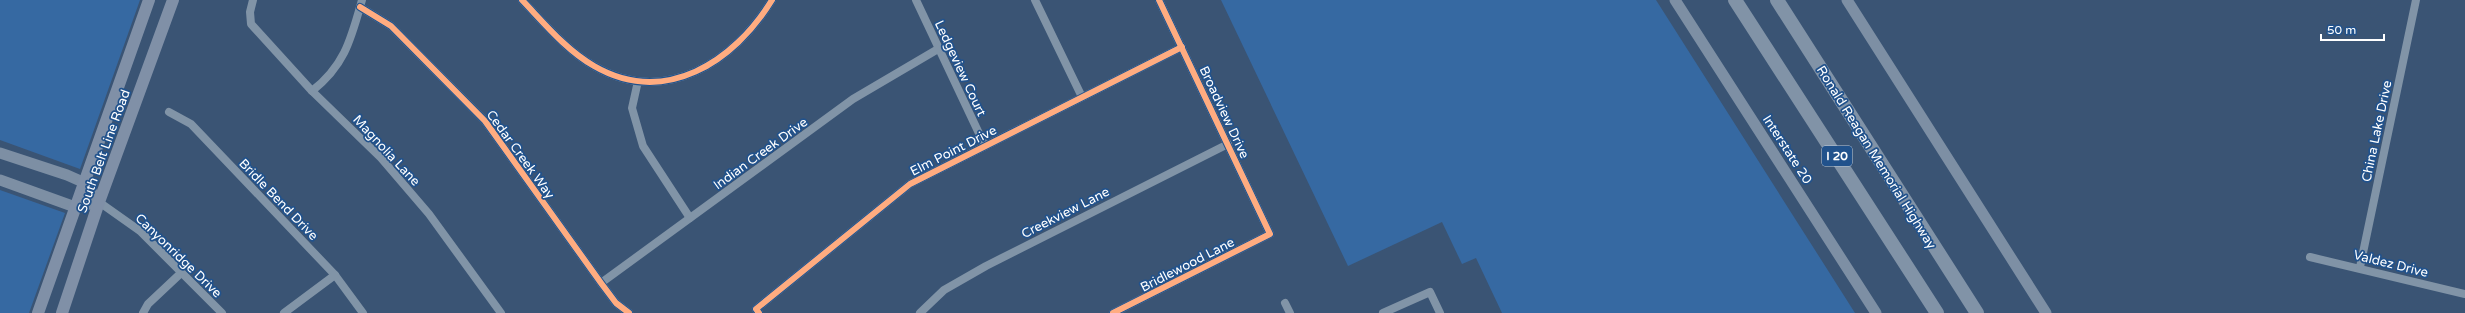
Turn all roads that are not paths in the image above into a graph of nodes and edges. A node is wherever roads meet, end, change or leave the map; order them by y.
1 (149, 0) edge
2 (174, 0) edge
3 (254, 0) edge
4 (522, 0) edge
5 (772, 0) edge
6 (916, 0) edge
7 (1035, 0) edge
8 (1159, 0) edge
9 (1676, 0) edge
10 (1736, 0) edge
11 (1777, 0) edge
12 (1847, 0) edge
13 (2416, 0) edge
14 (361, 4) edge
15 (1182, 47) junction
16 (938, 49) junction
17 (638, 81) junction
18 (312, 91) junction
19 (1082, 97) junction
20 (169, 112) dead end
21 (1228, 144) junction
22 (984, 146) junction
23 (0, 153) edge
24 (0, 180) edge
25 (85, 183) junction
26 (99, 202) junction
27 (75, 207) junction
28 (690, 218) junction
29 (1270, 234) joint
30 (2310, 257) dead end
31 (2360, 267) junction
32 (181, 273) junction
33 (335, 275) junction
34 (601, 283) junction
35 (2465, 294) edge
36 (1285, 303) dead end
37 (758, 311) edge
38 (38, 313) edge
39 (62, 313) edge
40 (143, 313) edge
41 (222, 313) edge
42 (284, 313) edge
43 (363, 313) edge
44 (500, 313) edge
45 (629, 313) edge
46 (920, 313) edge
47 (1113, 313) edge
48 (1290, 313) edge
49 (1383, 313) edge
50 (1440, 313) edge
51 (1876, 313) edge
52 (1937, 313) edge
53 (1977, 313) edge
54 (2046, 313) edge

1 - 25 main road, South Belt Line Road
2 - 26 main road, South Belt Line Road
3 - 18 street, Magnolia Lane
4 - 17 street
5 - 17 street
6 - 16 street, Ledgeview Court
7 - 19 street
8 - 15 street, Broadview Drive
9 - 51 main road, Interstate 20
10 - 52 highway, I 20
11 - 53 highway, Ronald Reagan Memorial Highway / I 20
12 - 54 main road
13 - 31 street, China Lake Drive
14 - 18 street
14 - 34 street, Cedar Creek Way
15 - 19 street, Elm Point Drive
15 - 21 street, Broadview Drive
16 - 22 street, Ledgeview Court
16 - 28 street, Indian Creek Drive
17 - 28 street
18 - 44 street, Magnolia Lane
19 - 22 street, Elm Point Drive
20 - 33 street, Bridle Bend Drive
21 - 29 street, Broadview Drive
21 - 46 street, Creekview Lane
22 - 37 street, Elm Point Drive
23 - 25 main road
24 - 27 main road
25 - 26 main road
25 - 27 main road, South Belt Line Road
26 - 27 main road
26 - 32 street, Canyonridge Drive
26 - 39 main road, South Belt Line Road
27 - 38 main road, South Belt Line Road
28 - 34 street, Indian Creek Drive
29 - 47 street, Bridlewood Lane
30 - 31 street, Valdez Drive
31 - 35 street, Valdez Drive
32 - 40 street
32 - 41 street, Canyonridge Drive
33 - 42 street
33 - 43 street, Bridle Bend Drive
34 - 45 street, Cedar Creek Way
36 - 48 street
49 - 50 street

